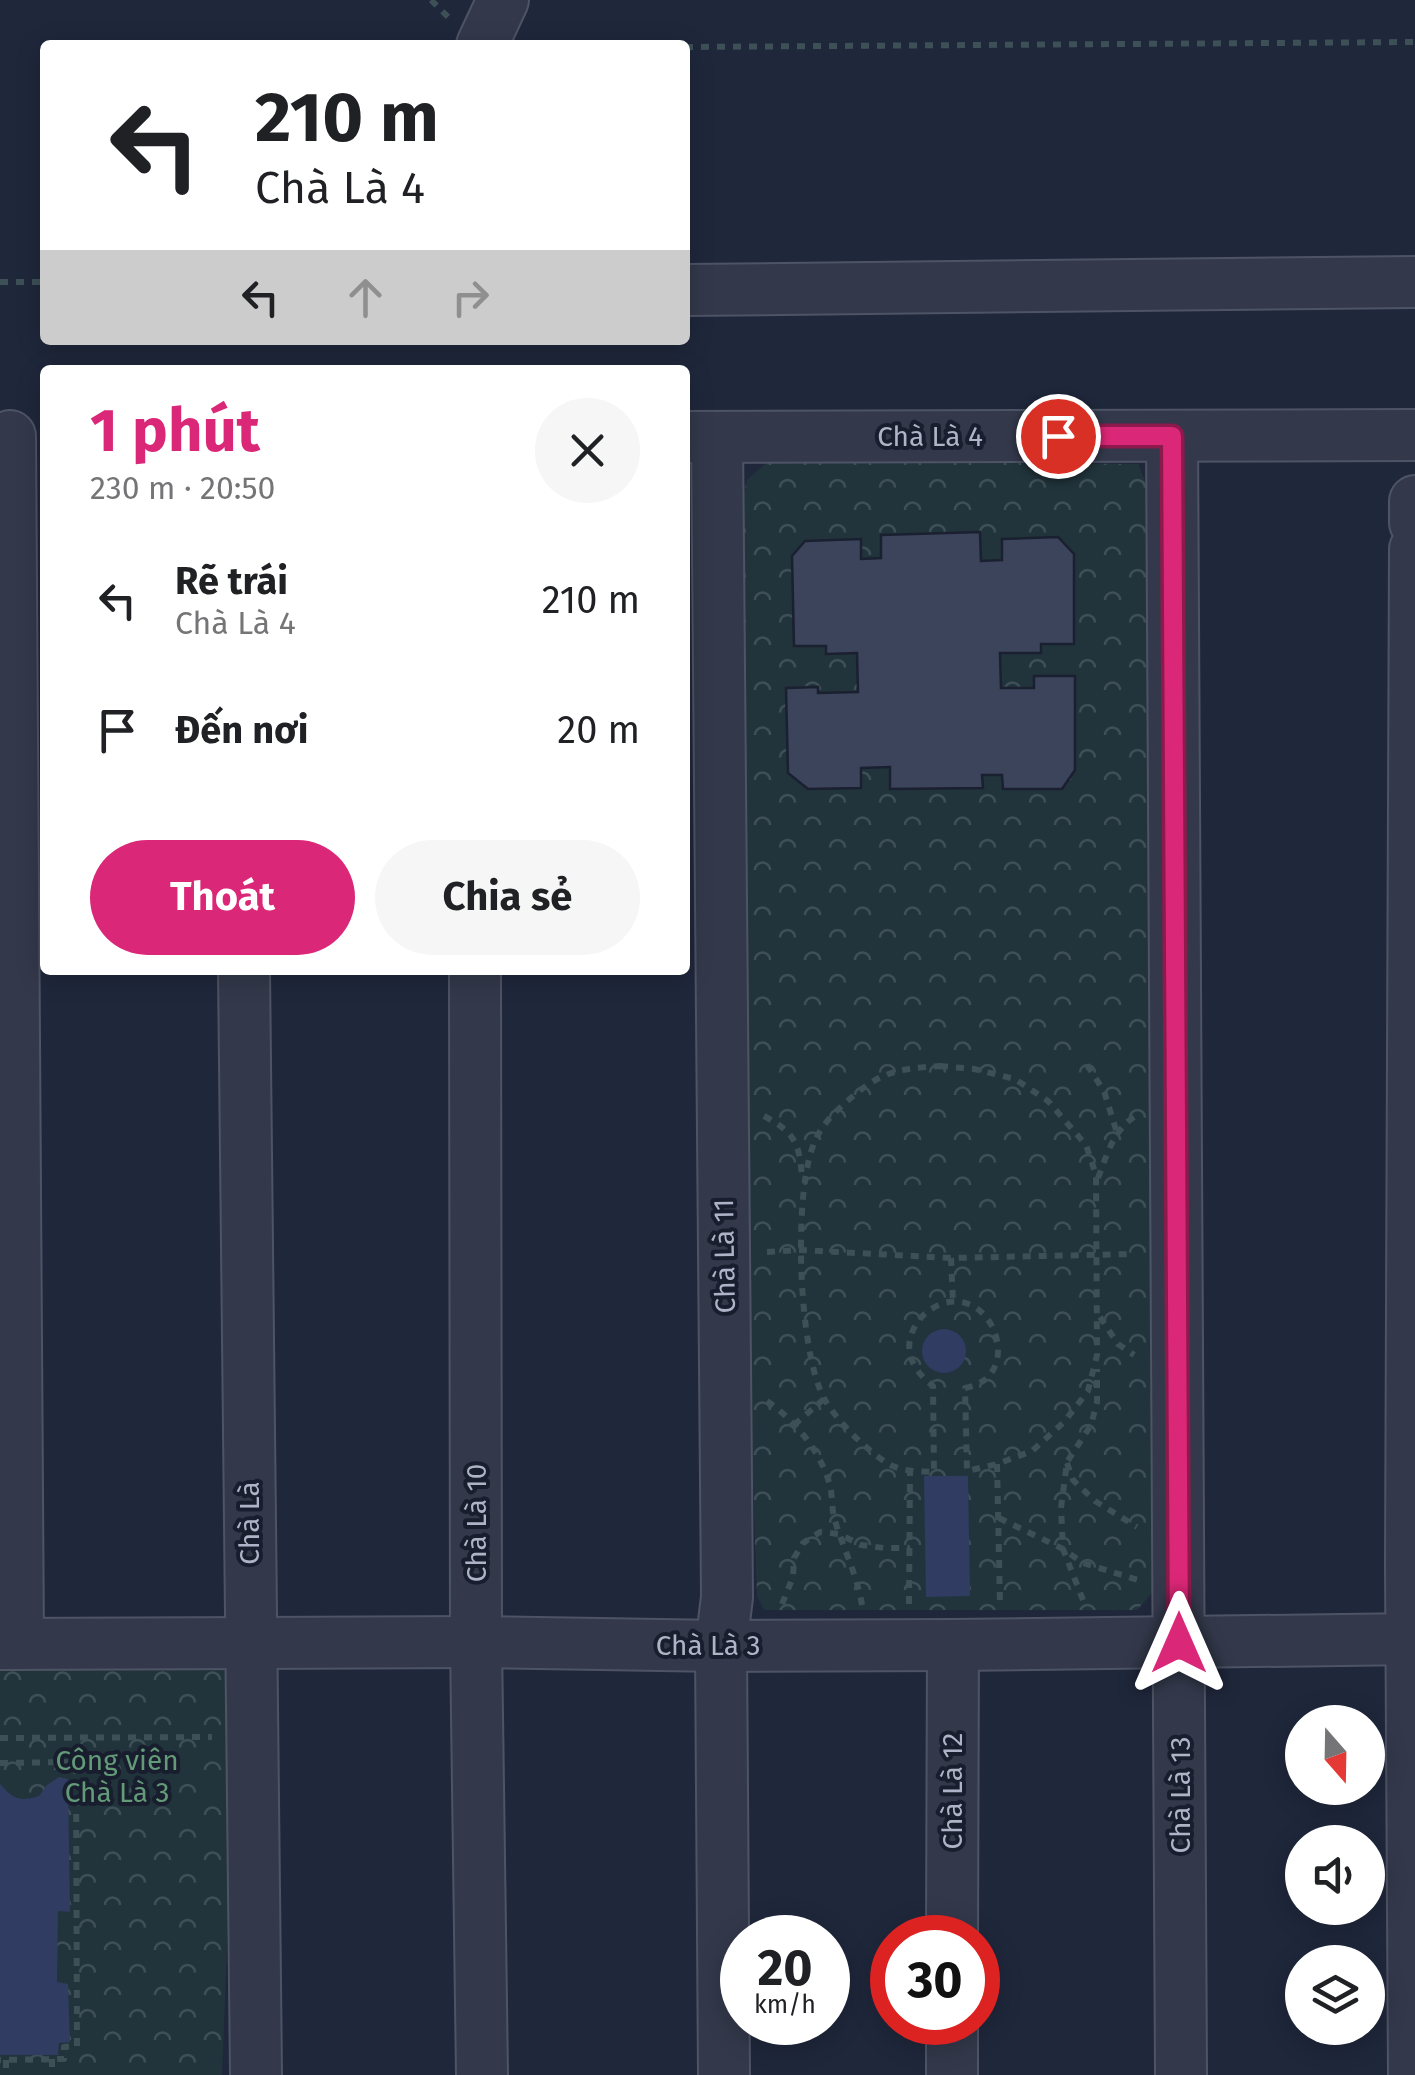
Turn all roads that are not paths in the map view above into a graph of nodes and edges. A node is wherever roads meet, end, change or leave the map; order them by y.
1 (503, 0) edge
2 (484, 40) edge
3 (1415, 282) edge
4 (690, 290) edge
5 (18, 436) edge
6 (1172, 436) junction
7 (1415, 436) edge
8 (701, 437) edge
9 (1415, 501) edge
10 (1415, 522) edge
11 (1415, 549) edge
12 (244, 975) edge
13 (475, 975) edge
14 (1413, 1639) edge
15 (476, 1642) junction
16 (250, 1643) junction
17 (1179, 1643) junction
18 (9, 1644) edge
19 (722, 1646) junction
20 (953, 1646) junction
21 (952, 1915) edge
22 (952, 2045) edge
23 (256, 2075) edge
24 (482, 2075) edge
25 (724, 2075) edge
26 (952, 2075) edge
27 (1181, 2075) edge
28 (1414, 2075) edge

1 - 2 street
3 - 4 street
5 - 18 street
6 - 7 street, Chà Là 4
6 - 8 street, Chà Là 4
6 - 17 street, Chà Là 13
8 - 19 street, Chà Là 11
9 - 10 street
11 - 14 street
12 - 16 street, Chà Là
13 - 15 street, Chà Là 10
14 - 17 street, Chà Là 3
14 - 28 street
15 - 16 street, Chà Là 3
15 - 19 street, Chà Là 3
15 - 24 street, Chà Là 10
16 - 18 street, Chà Là 3
16 - 23 street, Chà Là
17 - 20 street, Chà Là 3
17 - 27 street, Chà Là 13
19 - 20 street, Chà Là 3
19 - 25 street, Chà Là 11
20 - 21 street, Chà Là 12
22 - 26 street

